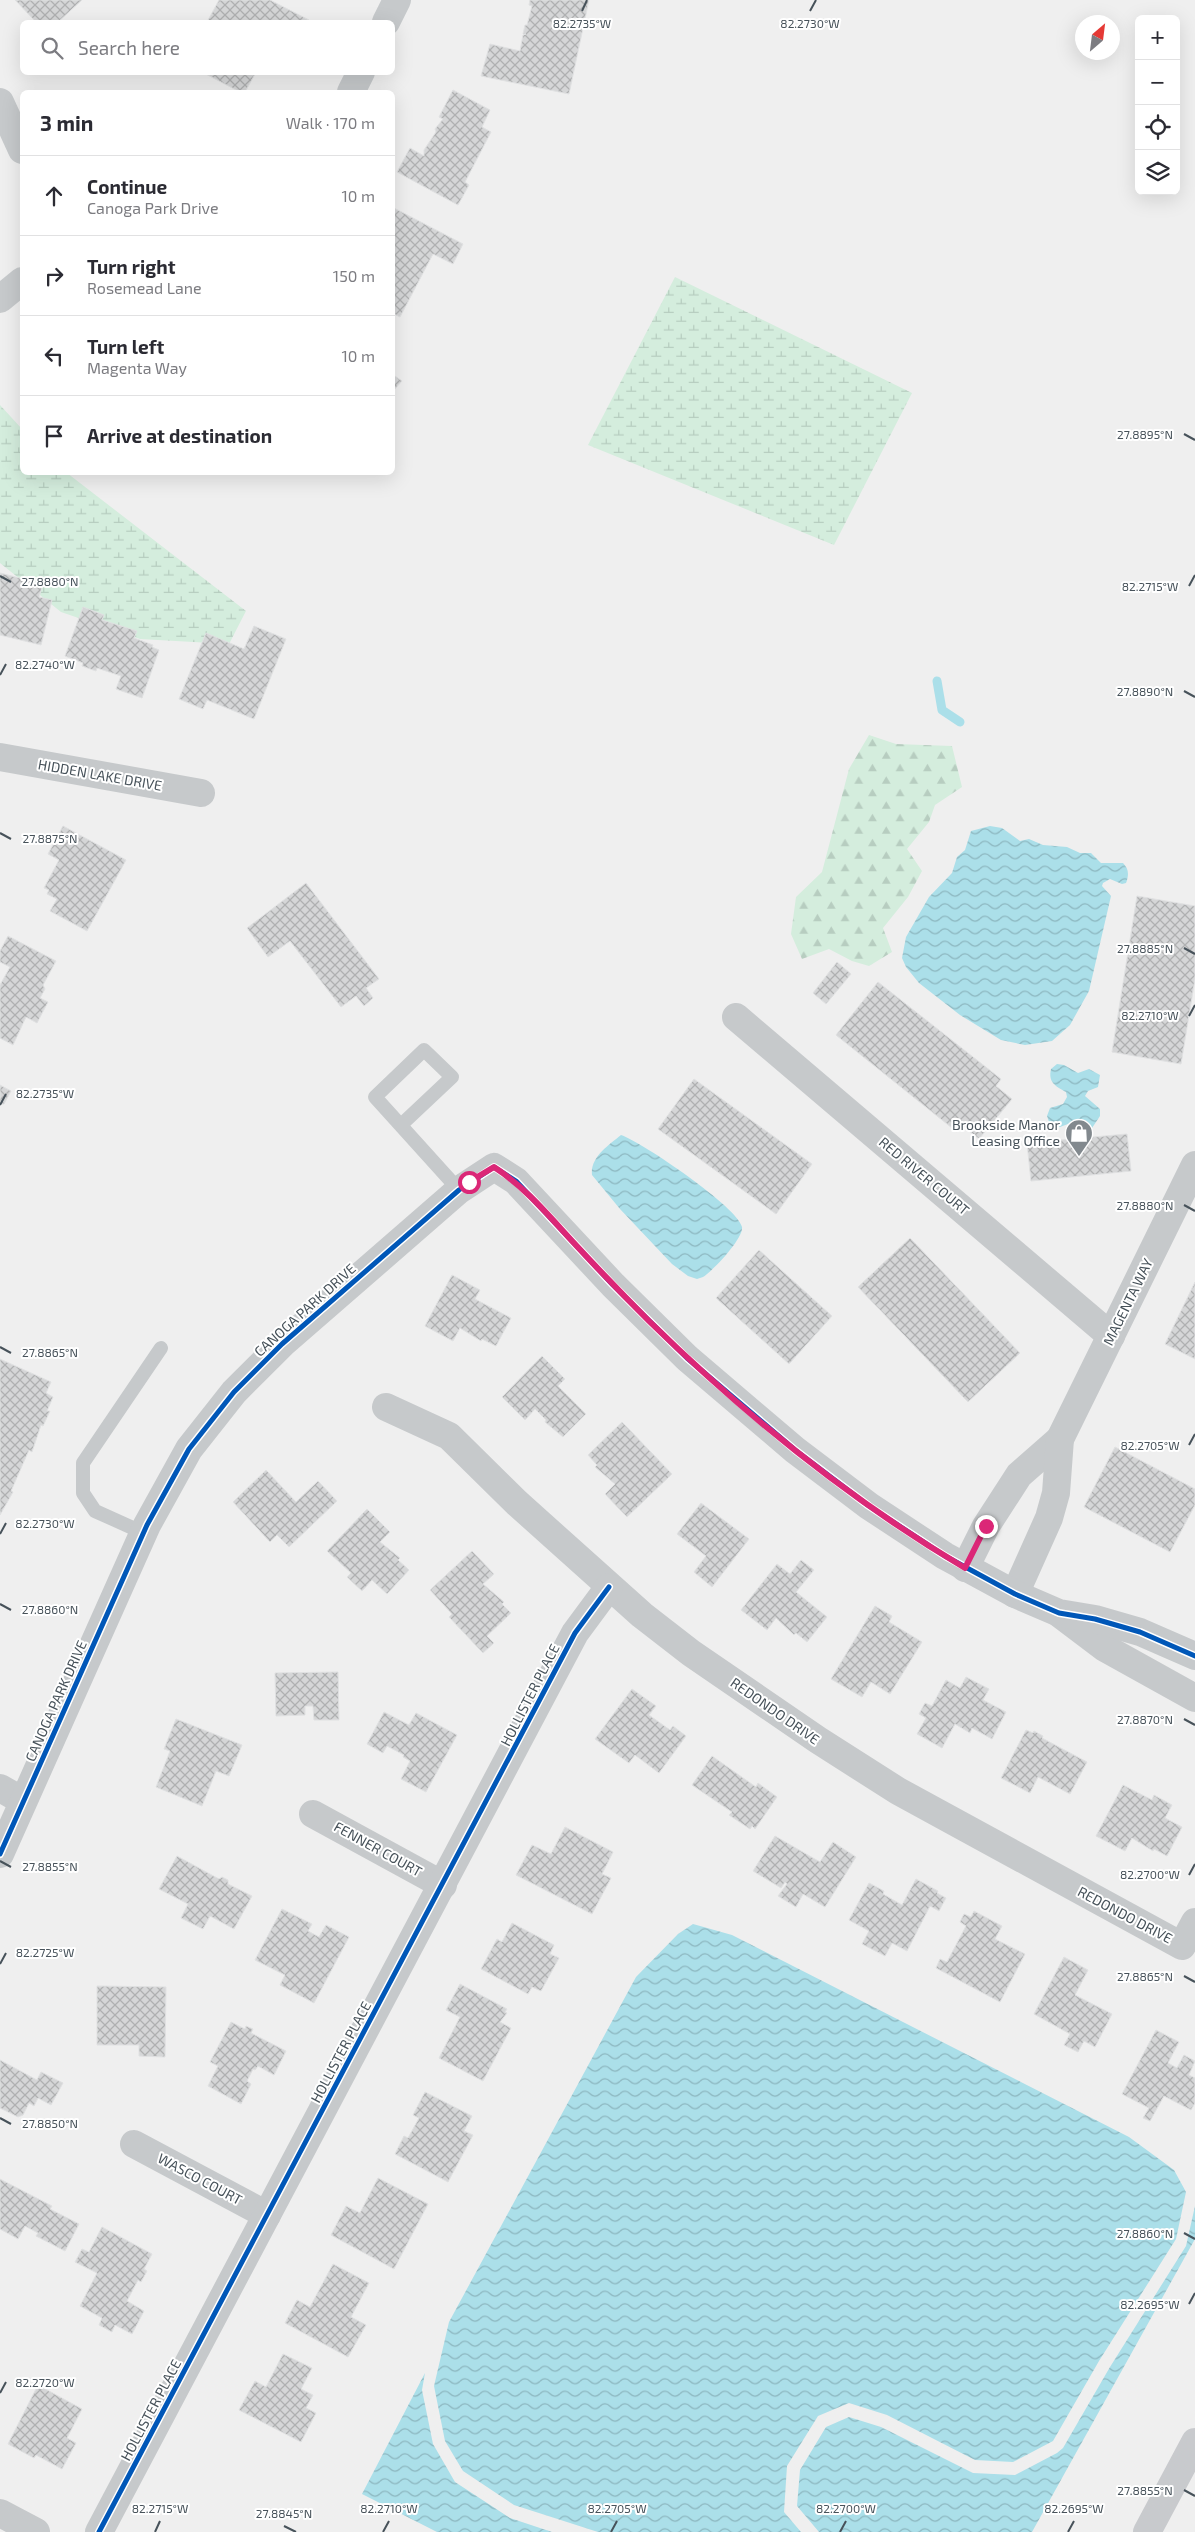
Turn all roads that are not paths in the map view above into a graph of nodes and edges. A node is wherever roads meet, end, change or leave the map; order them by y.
1 (397, 0) edge
2 (387, 20) edge
3 (360, 75) edge
4 (352, 90) edge
5 (0, 102) edge
6 (20, 146) edge
7 (20, 283) edge
8 (0, 299) edge
9 (0, 758) edge
10 (201, 794) dead end
11 (736, 1017) dead end
12 (401, 1125) junction
13 (1195, 1166) edge
14 (459, 1190) junction
15 (1111, 1336) junction
16 (161, 1348) dead end
17 (386, 1407) dead end
18 (1060, 1439) junction
19 (144, 1533) junction
20 (965, 1568) junction
21 (608, 1587) junction
22 (1015, 1594) junction
23 (1059, 1613) junction
24 (1195, 1656) edge
25 (1195, 1698) edge
26 (12, 1794) edge
27 (313, 1814) dead end
28 (0, 1854) edge
29 (443, 1885) junction
30 (1195, 1922) edge
31 (134, 2144) dead end
32 (266, 2215) junction
33 (1195, 2442) edge
34 (0, 2513) edge
35 (36, 2532) edge
36 (99, 2532) edge
37 (1148, 2532) edge

1 - 2 street
3 - 4 street
5 - 6 street
7 - 8 street
9 - 10 street, HIDDEN LAKE DRIVE
11 - 15 street, RED RIVER COURT
12 - 12 lane
12 - 14 lane
13 - 15 street, MAGENTA WAY
14 - 19 street, CANOGA PARK DRIVE
14 - 20 street, CANOGA PARK DRIVE
15 - 18 street, MAGENTA WAY
16 - 19 lane
17 - 21 street, REDONDO DRIVE
18 - 20 street, MAGENTA WAY
18 - 22 street, MAGENTA WAY
19 - 26 street, CANOGA PARK DRIVE
20 - 22 street
21 - 29 street, HOLLISTER PLACE
21 - 30 street, REDONDO DRIVE
22 - 23 street
23 - 24 street
23 - 25 street
26 - 28 street, CANOGA PARK DRIVE
27 - 29 street, FENNER COURT
29 - 32 street, HOLLISTER PLACE
31 - 32 street, WASCO COURT
32 - 36 street, HOLLISTER PLACE
33 - 37 main road
34 - 35 street

